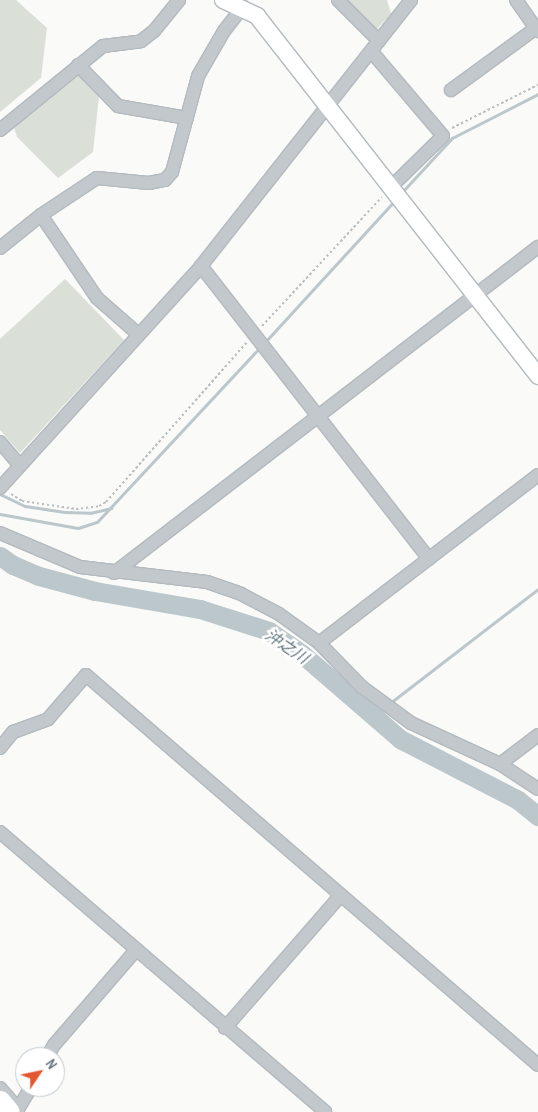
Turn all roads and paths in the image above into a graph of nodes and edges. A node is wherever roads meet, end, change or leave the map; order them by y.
1 (179, 0) edge
2 (223, 0) edge
3 (338, 0) edge
4 (411, 0) edge
5 (516, 0) edge
6 (243, 7) junction
7 (537, 29) edge
8 (375, 46) junction
9 (78, 65) junction
10 (538, 85) edge
11 (451, 90) dead end
12 (327, 105) junction
13 (187, 118) junction
14 (0, 130) edge
15 (443, 136) junction
16 (396, 193) junction
17 (41, 215) junction
18 (0, 248) edge
19 (538, 248) edge
20 (201, 266) junction
21 (476, 296) junction
22 (138, 334) junction
23 (255, 336) junction
24 (538, 376) edge
25 (318, 416) junction
26 (0, 442) edge
27 (18, 464) junction
28 (538, 475) edge
29 (1, 486) edge
30 (0, 533) edge
31 (428, 559) junction
32 (114, 573) junction
33 (319, 643) junction
34 (538, 735) edge
35 (0, 748) edge
36 (500, 764) junction
37 (538, 789) edge
38 (0, 832) edge
39 (341, 895) junction
40 (136, 950) junction
41 (225, 1028) junction
42 (53, 1047) edge
43 (538, 1065) edge
44 (0, 1088) edge
45 (25, 1097) edge
46 (0, 1101) edge
47 (9, 1112) edge
48 (325, 1112) edge

1 - 9 street
2 - 6 street
3 - 8 street
4 - 8 street
5 - 7 street
6 - 12 street
6 - 13 street
7 - 11 street
8 - 12 street
8 - 15 street
9 - 13 street
9 - 14 street
10 - 15 path
12 - 16 street
12 - 20 street
13 - 17 street
15 - 16 street
16 - 21 street
16 - 23 path
17 - 18 street
17 - 22 street
19 - 21 street
20 - 22 street
20 - 23 street
21 - 24 street
21 - 25 street
22 - 27 street
23 - 25 street
23 - 29 path
25 - 31 street
25 - 32 street
26 - 27 street
27 - 29 street
28 - 31 street
30 - 32 street
31 - 33 street
32 - 33 street
33 - 36 street
34 - 36 street
35 - 39 street
36 - 37 street
38 - 40 street
39 - 41 street
39 - 43 street
40 - 41 street
40 - 42 street
41 - 48 street
44 - 45 street
46 - 47 highway

